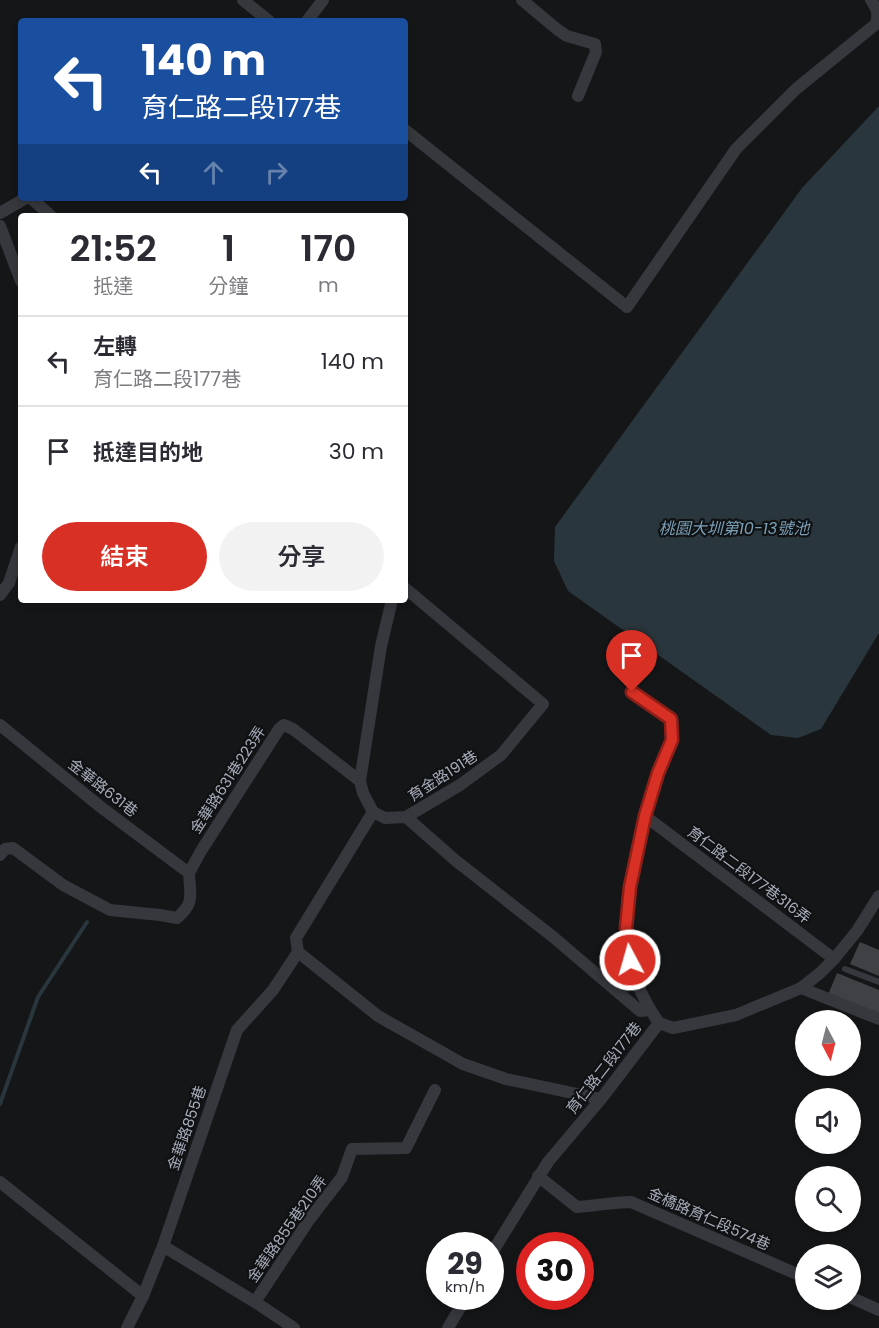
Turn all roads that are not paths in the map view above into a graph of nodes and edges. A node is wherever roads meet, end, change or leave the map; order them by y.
1 (243, 0) edge
2 (323, 0) edge
3 (522, 0) edge
4 (871, 0) edge
5 (265, 18) edge
6 (309, 18) edge
7 (578, 96) dead end
8 (408, 132) edge
9 (21, 201) edge
10 (34, 201) edge
11 (0, 213) edge
12 (48, 213) edge
13 (0, 226) edge
14 (18, 273) edge
15 (18, 556) edge
16 (408, 591) edge
17 (0, 595) edge
18 (391, 603) edge
19 (632, 692) dead end
20 (0, 725) edge
21 (360, 781) junction
22 (374, 812) junction
23 (645, 816) junction
24 (406, 817) junction
25 (0, 855) edge
26 (189, 873) junction
27 (879, 896) edge
28 (298, 952) junction
29 (834, 959) junction
30 (845, 969) dead end
31 (879, 982) edge
32 (801, 988) junction
33 (651, 1010) junction
34 (879, 1019) edge
35 (659, 1023) junction
36 (435, 1090) dead end
37 (602, 1099) junction
38 (538, 1176) junction
39 (0, 1182) edge
40 (504, 1233) edge
41 (163, 1246) junction
42 (795, 1273) edge
43 (143, 1296) junction
44 (255, 1302) junction
45 (861, 1302) edge
46 (459, 1310) edge
47 (879, 1310) edge
48 (127, 1328) edge
49 (294, 1328) edge
50 (448, 1328) edge

1 - 5 street
2 - 6 street
3 - 7 street
4 - 8 street
9 - 11 street
10 - 12 street
13 - 14 street
15 - 17 street
16 - 24 street, 育金路191巷
18 - 21 street
19 - 23 street, 育仁路二段177巷
20 - 26 street, 金華路631巷
21 - 22 street
21 - 26 street, 金華路631巷223弄
22 - 24 street, 育金路191巷
22 - 28 street
23 - 29 street, 育仁路二段177巷316弄
23 - 33 street, 育仁路二段177巷
24 - 33 street
25 - 26 street
27 - 29 street
28 - 37 street
28 - 41 street, 金華路855巷
29 - 32 street
30 - 31 lane
32 - 34 street
32 - 35 street
33 - 35 street, 育仁路二段177巷
35 - 37 street, 育仁路二段177巷
36 - 44 street, 金華路855巷210弄
37 - 38 street, 育仁路二段177巷
38 - 40 street, 育仁路二段177巷
38 - 42 street, 金橋路育仁段574巷
39 - 43 street
41 - 43 street, 金華路855巷
41 - 44 street, 金華路855巷210弄
43 - 48 street, 金華路855巷
44 - 49 street, 金華路855巷210弄
45 - 47 street
46 - 50 street

